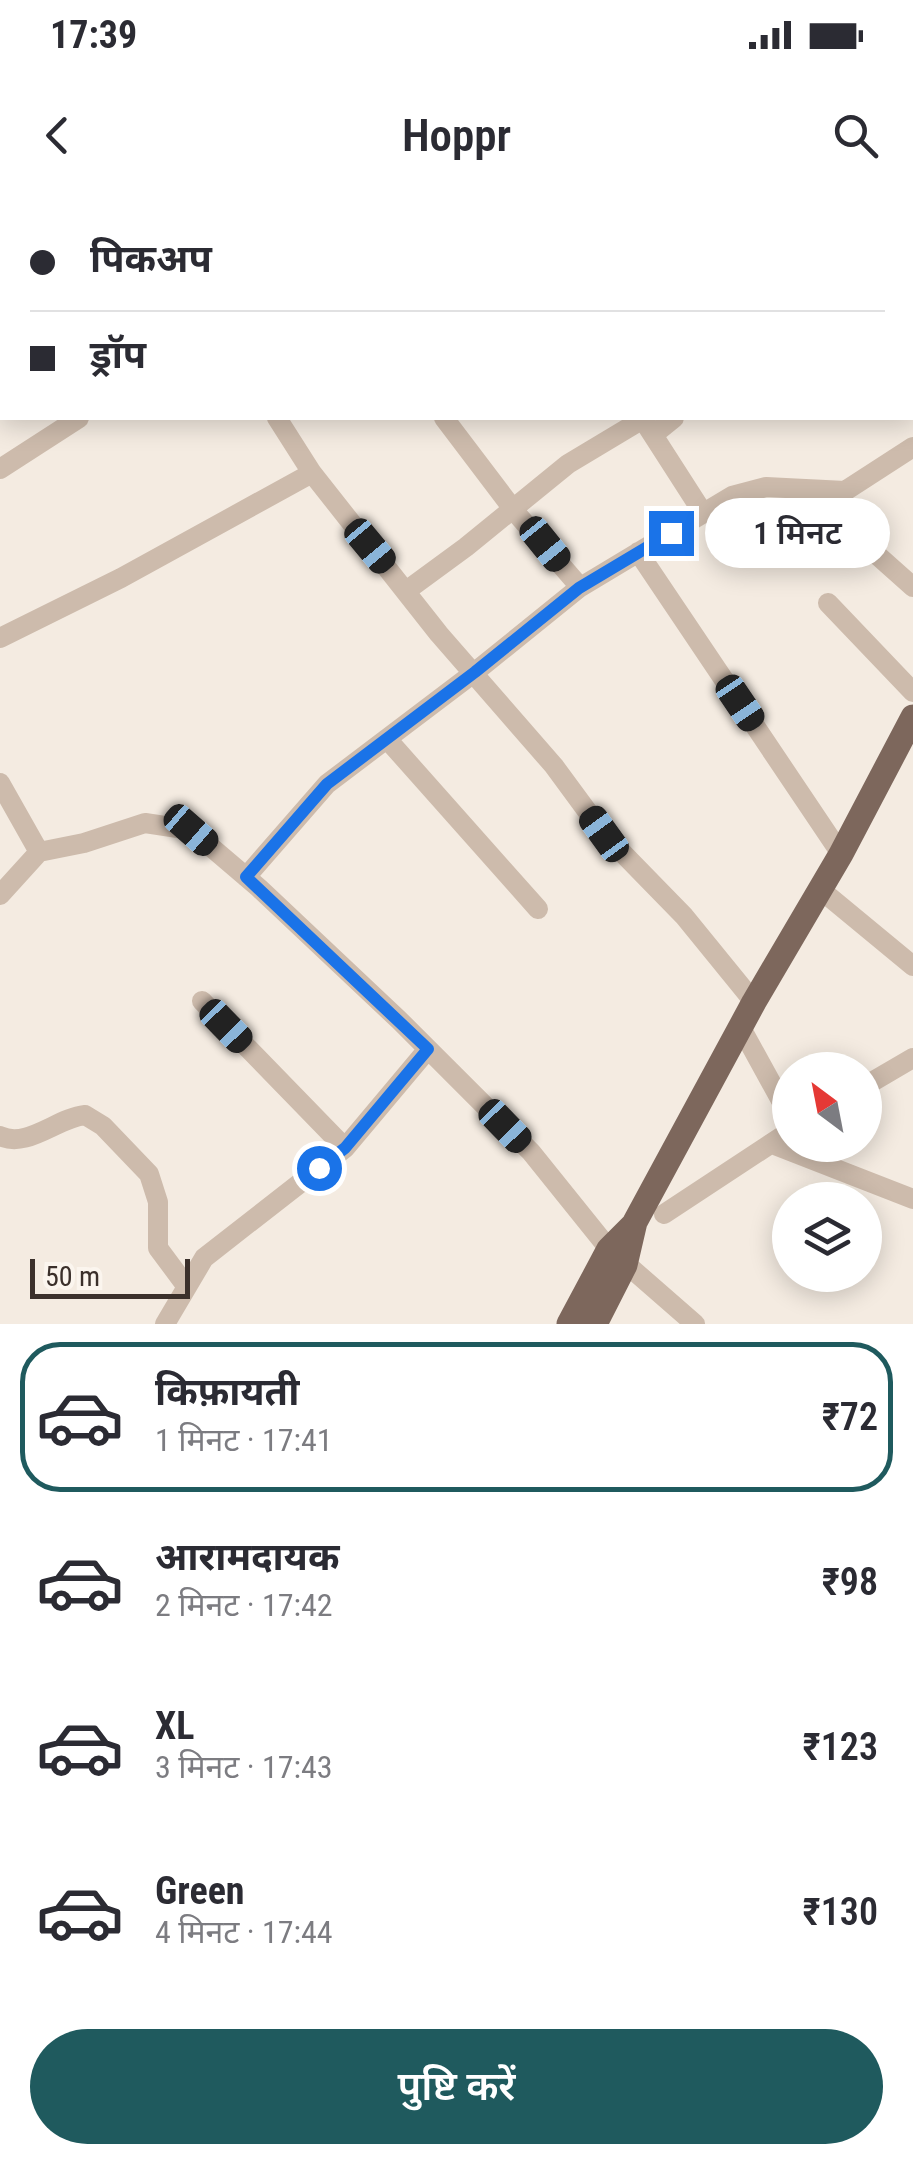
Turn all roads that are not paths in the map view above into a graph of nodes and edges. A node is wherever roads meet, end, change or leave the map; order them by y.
1 (76, 420) edge
2 (278, 420) edge
3 (446, 420) edge
4 (646, 424) edge
5 (913, 447) edge
6 (1, 466) edge
7 (312, 473) junction
8 (803, 490) junction
9 (512, 508) junction
10 (703, 513) junction
11 (638, 552) junction
12 (580, 588) junction
13 (913, 588) edge
14 (406, 591) junction
15 (828, 603) dead end
16 (0, 638) edge
17 (475, 672) junction
18 (913, 692) edge
19 (913, 717) edge
20 (386, 739) junction
21 (0, 783) edge
22 (38, 852) junction
23 (841, 854) junction
24 (246, 877) junction
25 (820, 890) junction
26 (0, 895) edge
27 (538, 909) dead end
28 (913, 966) edge
29 (202, 1001) dead end
30 (754, 1002) junction
31 (740, 1026) junction
32 (428, 1049) junction
33 (913, 1058) edge
34 (882, 1076) edge
35 (772, 1084) edge
36 (0, 1136) edge
37 (772, 1144) edge
38 (345, 1148) junction
39 (818, 1162) edge
40 (913, 1199) edge
41 (664, 1214) dead end
42 (618, 1257) junction
43 (187, 1287) junction
44 (165, 1324) edge
45 (570, 1324) edge
46 (595, 1324) edge
47 (695, 1324) edge

1 - 6 street
2 - 7 street
3 - 9 street
4 - 9 street
4 - 10 street
5 - 8 street
7 - 14 street
7 - 16 street
8 - 10 street
8 - 13 street
9 - 12 street
9 - 14 street
10 - 11 street
11 - 12 street
11 - 23 street
12 - 17 street
14 - 17 street
15 - 18 street
17 - 20 street
17 - 30 street
19 - 23 main road
20 - 24 street
20 - 27 street
21 - 22 street
22 - 24 street
22 - 26 street
23 - 25 main road
24 - 32 street
25 - 28 street
25 - 30 main road
29 - 38 street
30 - 31 main road
31 - 35 street
31 - 42 main road
32 - 38 street
32 - 42 street
33 - 34 street
36 - 43 street
37 - 41 street
38 - 43 street
39 - 40 street
42 - 45 main road
42 - 46 main road
42 - 47 street
43 - 44 street

